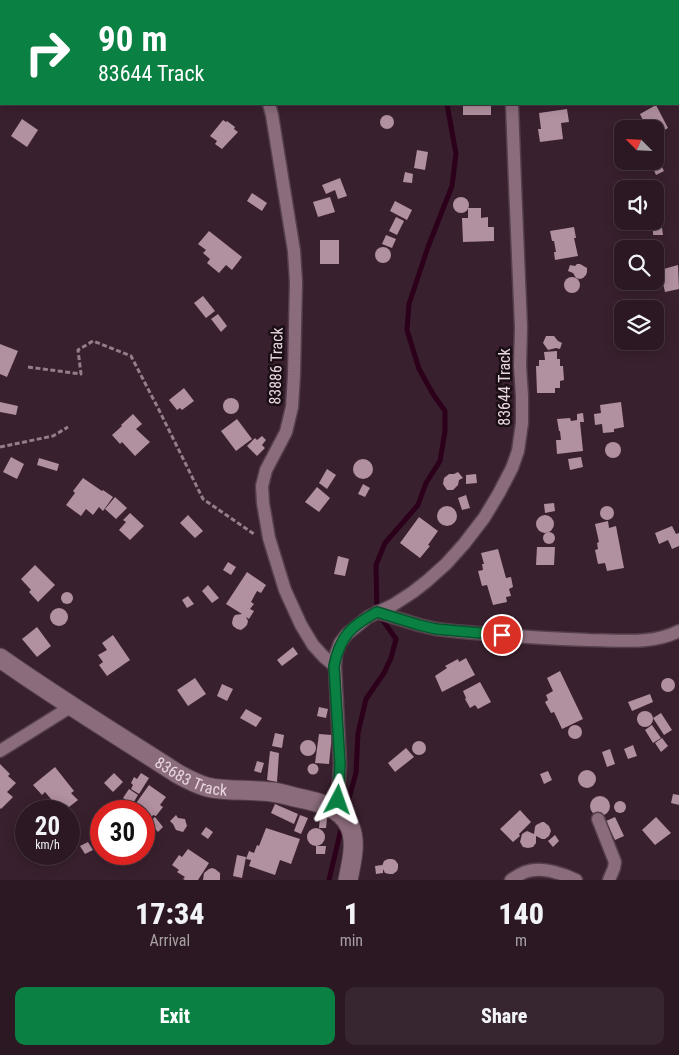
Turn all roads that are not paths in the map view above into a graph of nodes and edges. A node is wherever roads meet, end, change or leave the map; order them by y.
1 (269, 105) edge
2 (512, 105) edge
3 (377, 612) junction
4 (679, 632) edge
5 (0, 658) edge
6 (334, 666) junction
7 (72, 706) junction
8 (0, 751) edge
9 (337, 811) junction
10 (598, 819) dead end
11 (348, 880) edge
12 (511, 880) edge
13 (576, 880) edge
14 (609, 880) edge

1 - 6 street, 83886 Track
2 - 3 street, 83644 Track
3 - 4 street
3 - 6 street, 83644 Track
5 - 7 street, 83683 Track
6 - 9 street, 83644 Track
7 - 8 street
7 - 9 street, 83683 Track
9 - 11 street
10 - 14 street
12 - 13 street

